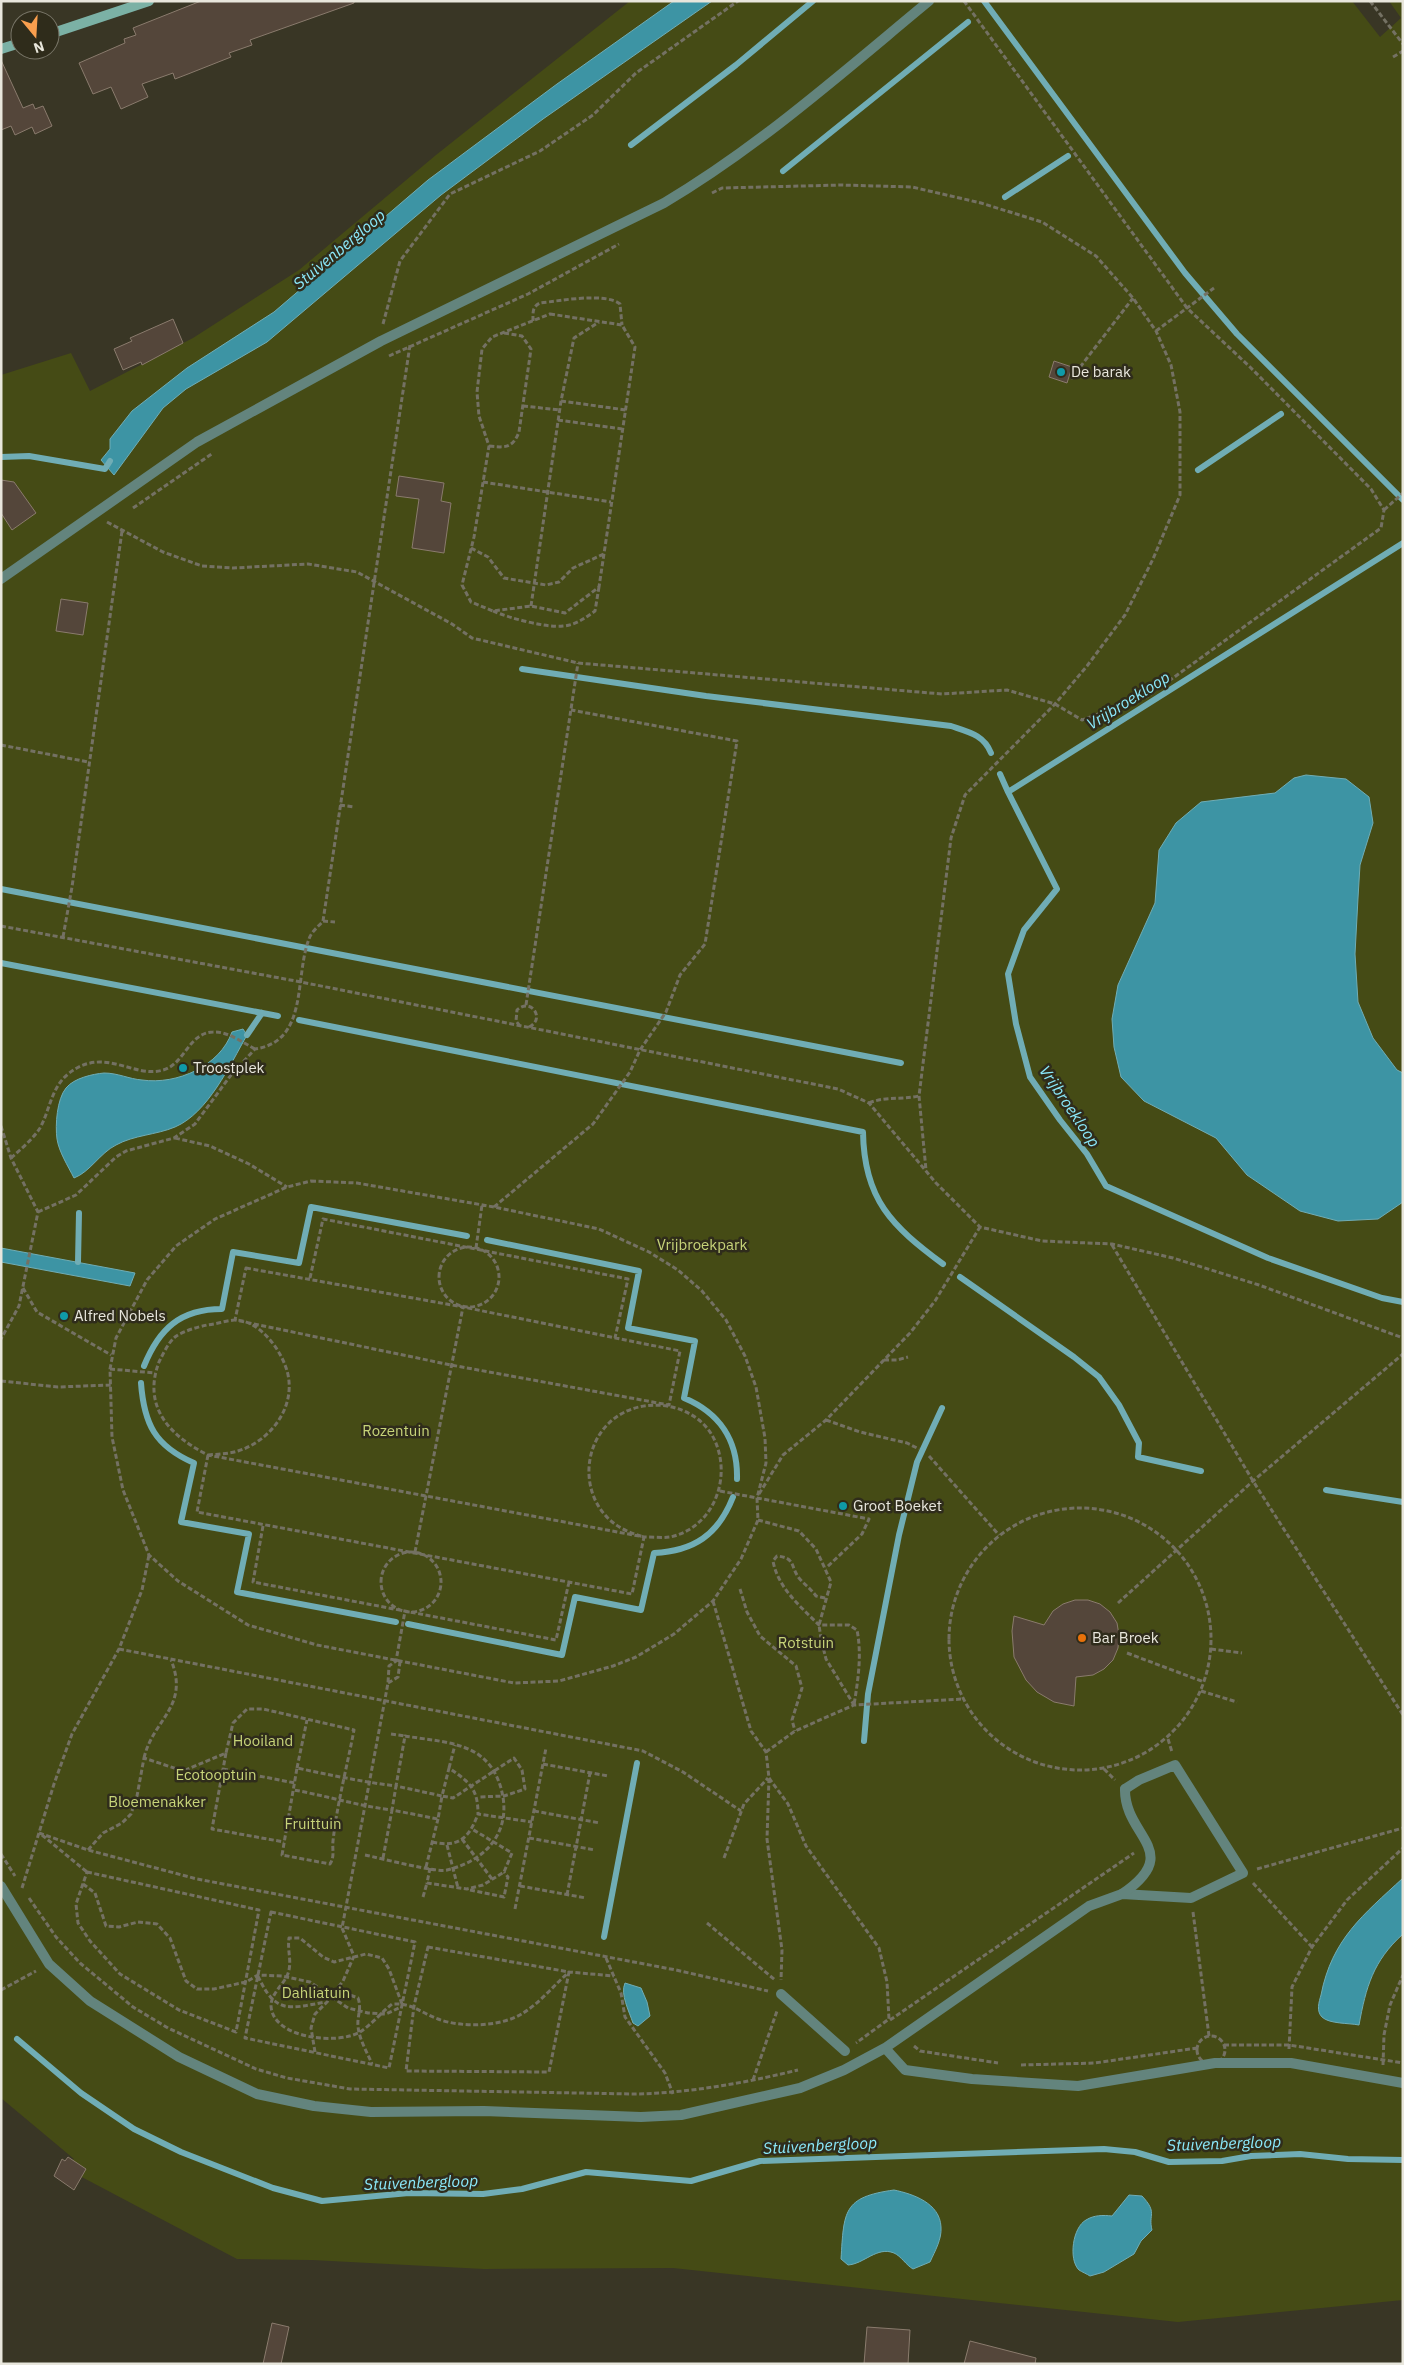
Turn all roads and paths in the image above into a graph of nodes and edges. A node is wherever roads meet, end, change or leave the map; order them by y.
1 (149, 1) edge
2 (738, 1) edge
3 (929, 1) edge
4 (964, 1) edge
5 (1370, 1) edge
6 (60, 31) edge
7 (1403, 44) edge
8 (1403, 51) edge
9 (1393, 57) dead end
10 (706, 197) dead end
11 (622, 242) dead end
12 (1212, 289) dead end
13 (1133, 298) junction
14 (1187, 308) junction
15 (533, 321) junction
16 (600, 321) junction
17 (383, 323) dead end
18 (622, 325) junction
19 (1156, 331) junction
20 (504, 333) junction
21 (410, 347) junction
22 (384, 359) dead end
23 (1071, 379) dead end
24 (561, 401) junction
25 (523, 406) junction
26 (560, 410) junction
27 (626, 410) junction
28 (558, 420) junction
29 (622, 429) junction
30 (489, 446) junction
31 (216, 451) dead end
32 (483, 482) junction
33 (548, 492) junction
34 (1403, 493) edge
35 (611, 502) junction
36 (1384, 510) junction
37 (126, 512) dead end
38 (94, 513) junction
39 (118, 518) dead end
40 (110, 524) junction
41 (102, 529) dead end
42 (122, 531) junction
43 (471, 548) junction
44 (604, 554) junction
45 (1, 579) edge
46 (374, 580) junction
47 (534, 584) junction
48 (599, 587) junction
49 (531, 606) junction
50 (493, 611) junction
51 (578, 663) junction
52 (1055, 704) junction
53 (571, 710) junction
54 (1, 745) edge
55 (88, 762) junction
56 (340, 805) junction
57 (354, 807) dead end
58 (323, 920) junction
59 (335, 922) dead end
60 (1, 926) edge
61 (63, 937) junction
62 (301, 982) junction
63 (526, 1005) junction
64 (520, 1026) junction
65 (528, 1027) junction
66 (254, 1049) junction
67 (640, 1050) junction
68 (919, 1096) junction
69 (869, 1103) junction
70 (1, 1126) edge
71 (174, 1138) junction
72 (11, 1158) junction
73 (926, 1170) junction
74 (287, 1187) junction
75 (482, 1205) junction
76 (494, 1207) junction
77 (38, 1212) junction
78 (980, 1227) junction
79 (1112, 1244) junction
80 (476, 1248) junction
81 (310, 1278) junction
82 (23, 1287) junction
83 (463, 1307) junction
84 (235, 1320) junction
85 (615, 1338) junction
86 (1403, 1338) edge
87 (1, 1339) edge
88 (112, 1354) junction
89 (1403, 1354) edge
90 (908, 1357) dead end
91 (884, 1360) junction
92 (451, 1365) junction
93 (110, 1370) junction
94 (155, 1373) junction
95 (1, 1381) edge
96 (110, 1385) junction
97 (669, 1405) junction
98 (826, 1420) junction
99 (919, 1449) dead end
100 (208, 1455) junction
101 (929, 1456) dead end
102 (1252, 1481) junction
103 (720, 1491) junction
104 (427, 1495) junction
105 (757, 1498) junction
106 (758, 1520) junction
107 (263, 1526) junction
108 (999, 1535) junction
109 (644, 1537) junction
110 (1176, 1548) junction
111 (415, 1552) junction
112 (149, 1555) junction
113 (826, 1568) junction
114 (569, 1582) junction
115 (740, 1589) dead end
116 (824, 1600) junction
117 (713, 1601) junction
118 (1118, 1603) dead end
119 (405, 1611) junction
120 (819, 1625) junction
121 (119, 1649) junction
122 (1211, 1649) junction
123 (1127, 1653) dead end
124 (1242, 1653) dead end
125 (171, 1660) junction
126 (396, 1660) junction
127 (400, 1662) junction
128 (388, 1682) junction
129 (1204, 1682) junction
130 (1201, 1691) junction
131 (963, 1699) junction
132 (385, 1702) junction
133 (1236, 1702) dead end
134 (854, 1705) junction
135 (1403, 1714) edge
136 (307, 1720) junction
137 (796, 1731) junction
138 (390, 1734) dead end
139 (405, 1736) junction
140 (455, 1745) junction
141 (546, 1748) dead end
142 (766, 1752) junction
143 (226, 1753) junction
144 (144, 1758) junction
145 (543, 1764) junction
146 (297, 1768) junction
147 (449, 1768) junction
148 (223, 1769) junction
149 (495, 1771) junction
150 (590, 1773) junction
151 (608, 1776) dead end
152 (345, 1778) junction
153 (769, 1778) junction
154 (294, 1783) junction
155 (370, 1783) junction
156 (396, 1786) junction
157 (471, 1787) junction
158 (294, 1790) junction
159 (442, 1796) junction
160 (504, 1796) junction
161 (478, 1797) junction
162 (341, 1799) junction
163 (365, 1807) junction
164 (392, 1810) junction
165 (534, 1811) junction
166 (742, 1811) junction
167 (478, 1814) junction
168 (505, 1817) junction
169 (438, 1819) junction
170 (582, 1820) junction
171 (532, 1822) junction
172 (600, 1823) dead end
173 (1403, 1828) edge
174 (472, 1829) junction
175 (39, 1833) junction
176 (529, 1838) junction
177 (462, 1839) junction
178 (494, 1841) junction
179 (284, 1842) junction
180 (432, 1842) junction
181 (1147, 1844) junction
182 (447, 1846) junction
183 (576, 1847) junction
184 (1403, 1848) edge
185 (88, 1850) junction
186 (595, 1850) dead end
187 (1, 1854) edge
188 (365, 1855) dead end
189 (382, 1858) junction
190 (477, 1858) junction
191 (724, 1858) dead end
192 (428, 1868) junction
193 (453, 1868) junction
194 (87, 1872) junction
195 (504, 1872) junction
196 (1243, 1873) junction
197 (492, 1879) junction
198 (427, 1883) junction
199 (83, 1884) junction
200 (1, 1886) edge
201 (520, 1886) junction
202 (22, 1888) junction
203 (458, 1888) junction
204 (467, 1889) junction
205 (1122, 1894) junction
206 (567, 1895) junction
207 (423, 1897) dead end
208 (586, 1898) dead end
209 (1190, 1898) junction
210 (345, 1906) junction
211 (515, 1909) dead end
212 (707, 1923) dead end
213 (342, 1928) junction
214 (1312, 1947) junction
215 (354, 1956) junction
216 (605, 1957) junction
217 (49, 1964) junction
218 (568, 1972) junction
219 (1403, 1975) edge
220 (258, 1976) junction
221 (614, 1976) junction
222 (286, 1978) junction
223 (246, 1982) junction
224 (1, 1990) edge
225 (781, 1994) junction
226 (333, 1997) junction
227 (272, 1999) junction
228 (327, 2002) junction
229 (402, 2005) junction
230 (414, 2006) junction
231 (360, 2012) junction
232 (379, 2014) junction
233 (889, 2019) junction
234 (359, 2032) junction
235 (903, 2036) junction
236 (1209, 2036) dead end
237 (312, 2037) junction
238 (885, 2048) junction
239 (1197, 2048) dead end
240 (845, 2051) joint
241 (315, 2052) junction
242 (1291, 2063) junction
243 (372, 2064) junction
244 (1007, 2065) dead end
245 (1015, 2065) dead end
246 (807, 2068) dead end
247 (1380, 2078) junction
248 (753, 2081) junction
249 (1403, 2083) edge
250 (673, 2094) junction

1 - 6 main road
2 - 17 path
3 - 38 street
4 - 14 path
5 - 7 path
8 - 9 path
10 - 13 path
11 - 21 path
12 - 14 path
13 - 19 path
13 - 23 path
14 - 19 path
14 - 36 path
15 - 16 path
15 - 18 path
15 - 20 path
16 - 18 path
16 - 24 path
18 - 27 path
19 - 52 path
20 - 25 path
20 - 30 path
21 - 22 path
21 - 46 path
24 - 26 path
24 - 27 path
25 - 26 path
25 - 30 path
26 - 28 path
27 - 29 path
28 - 29 path
28 - 33 path
29 - 35 path
30 - 32 path
31 - 37 path
32 - 33 path
32 - 43 path
33 - 35 path
33 - 47 path
34 - 36 path
35 - 44 path
36 - 52 path
38 - 40 path
38 - 45 street
39 - 40 path
40 - 41 path
40 - 42 path
42 - 46 path
42 - 55 path
43 - 47 path
43 - 50 path
44 - 47 path
44 - 48 path
46 - 51 path
46 - 56 path
47 - 49 path
48 - 49 path
48 - 50 path
49 - 50 path
51 - 52 path
51 - 53 path
52 - 68 path
53 - 63 path
53 - 67 path
54 - 55 path
55 - 61 path
56 - 57 path
56 - 58 path
58 - 59 path
58 - 62 path
60 - 61 path
61 - 62 path
62 - 64 path
62 - 66 path
63 - 64 path
63 - 65 path
64 - 65 path
65 - 67 path
66 - 71 path
66 - 72 path
67 - 69 path
67 - 76 path
68 - 69 path
68 - 73 path
69 - 73 path
70 - 72 path
71 - 74 path
71 - 77 path
72 - 77 path
73 - 78 path
74 - 75 path
74 - 88 path
75 - 76 path
75 - 80 path
76 - 105 path
77 - 82 path
78 - 79 path
78 - 91 path
79 - 86 path
79 - 102 path
80 - 81 path
80 - 83 path
80 - 83 path
80 - 85 path
81 - 83 path
81 - 84 path
82 - 87 path
82 - 88 path
83 - 85 path
83 - 92 path
84 - 92 path
84 - 94 path
84 - 100 path
85 - 97 path
88 - 93 path
89 - 102 path
90 - 91 path
91 - 98 path
92 - 97 path
92 - 104 path
93 - 94 path
93 - 96 path
94 - 100 path
95 - 96 path
96 - 112 path
97 - 103 path
97 - 109 path
98 - 99 path
98 - 105 path
100 - 104 path
100 - 107 path
101 - 108 path
102 - 110 path
102 - 135 path
103 - 105 path
103 - 109 path
104 - 109 path
104 - 111 path
105 - 106 path
105 - 113 path
106 - 113 path
106 - 117 path
107 - 111 path
107 - 119 path
108 - 110 path
108 - 131 path
109 - 114 path
110 - 118 path
110 - 122 path
111 - 114 path
111 - 119 path
111 - 119 path
112 - 121 path
112 - 126 path
113 - 116 path
114 - 119 path
115 - 137 path
116 - 120 path
116 - 120 path
117 - 127 path
117 - 142 path
119 - 126 path
120 - 134 path
120 - 134 path
121 - 125 path
121 - 175 path
122 - 124 path
122 - 129 path
123 - 129 path
125 - 132 path
125 - 144 path
126 - 127 path
126 - 128 path
127 - 128 path
128 - 132 path
129 - 130 path
130 - 131 path
130 - 133 path
131 - 134 path
132 - 155 path
132 - 166 path
134 - 137 path
136 - 143 path
136 - 146 path
136 - 152 path
137 - 142 path
138 - 139 path
139 - 140 path
139 - 156 path
140 - 147 path
140 - 149 path
141 - 145 path
142 - 153 path
143 - 144 path
143 - 148 path
144 - 185 path
145 - 150 path
145 - 165 path
146 - 152 path
146 - 154 path
147 - 157 path
147 - 159 path
148 - 154 path
148 - 179 path
149 - 157 path
149 - 160 path
149 - 160 path
150 - 151 path
150 - 170 path
152 - 155 path
152 - 162 path
153 - 166 path
153 - 212 path
153 - 233 path
154 - 158 path
155 - 156 path
155 - 163 path
156 - 159 path
156 - 164 path
157 - 159 path
157 - 161 path
158 - 162 path
158 - 179 path
159 - 169 path
160 - 161 path
160 - 168 path
161 - 167 path
162 - 163 path
162 - 179 path
163 - 164 path
163 - 210 path
164 - 169 path
164 - 189 path
165 - 170 path
165 - 171 path
166 - 191 path
167 - 168 path
167 - 174 path
168 - 171 path
168 - 178 path
169 - 180 path
170 - 172 path
170 - 183 path
171 - 176 path
173 - 196 path
174 - 177 path
174 - 178 path
175 - 185 path
175 - 194 path
175 - 202 path
176 - 183 path
176 - 201 path
177 - 182 path
177 - 190 path
178 - 190 path
178 - 195 path
180 - 182 path
180 - 192 path
181 - 196 street
181 - 205 street
181 - 233 path
182 - 193 path
183 - 186 path
183 - 206 path
184 - 214 path
185 - 210 path
187 - 202 path
188 - 189 path
189 - 192 path
190 - 193 path
190 - 197 path
192 - 193 path
192 - 198 path
193 - 203 path
194 - 199 path
194 - 223 path
195 - 197 path
195 - 204 path
196 - 209 street
196 - 214 path
197 - 204 path
198 - 203 path
198 - 207 path
199 - 223 path
199 - 223 path
200 - 217 street
201 - 206 path
201 - 211 path
202 - 250 path
203 - 204 path
205 - 209 street
205 - 235 street
206 - 208 path
209 - 236 path
210 - 213 path
210 - 216 path
213 - 215 path
213 - 220 path
213 - 229 path
214 - 242 path
215 - 222 path
215 - 226 path
215 - 229 path
216 - 221 path
216 - 225 path
217 - 224 path
217 - 238 street
218 - 221 path
218 - 230 path
218 - 230 path
218 - 230 path
219 - 247 path
220 - 222 path
220 - 223 path
220 - 227 path
220 - 241 path
221 - 250 path
222 - 226 path
222 - 227 path
225 - 240 street
225 - 248 path
226 - 228 path
226 - 231 path
226 - 231 path
227 - 228 path
227 - 237 path
228 - 237 path
229 - 230 path
229 - 232 path
229 - 232 path
229 - 243 path
231 - 232 path
231 - 234 path
232 - 234 path
233 - 235 path
233 - 240 path
234 - 237 path
234 - 243 path
235 - 238 street
235 - 244 path
237 - 241 path
238 - 242 street
239 - 245 path
241 - 243 path
242 - 247 street
246 - 248 path
247 - 249 street
248 - 250 path

